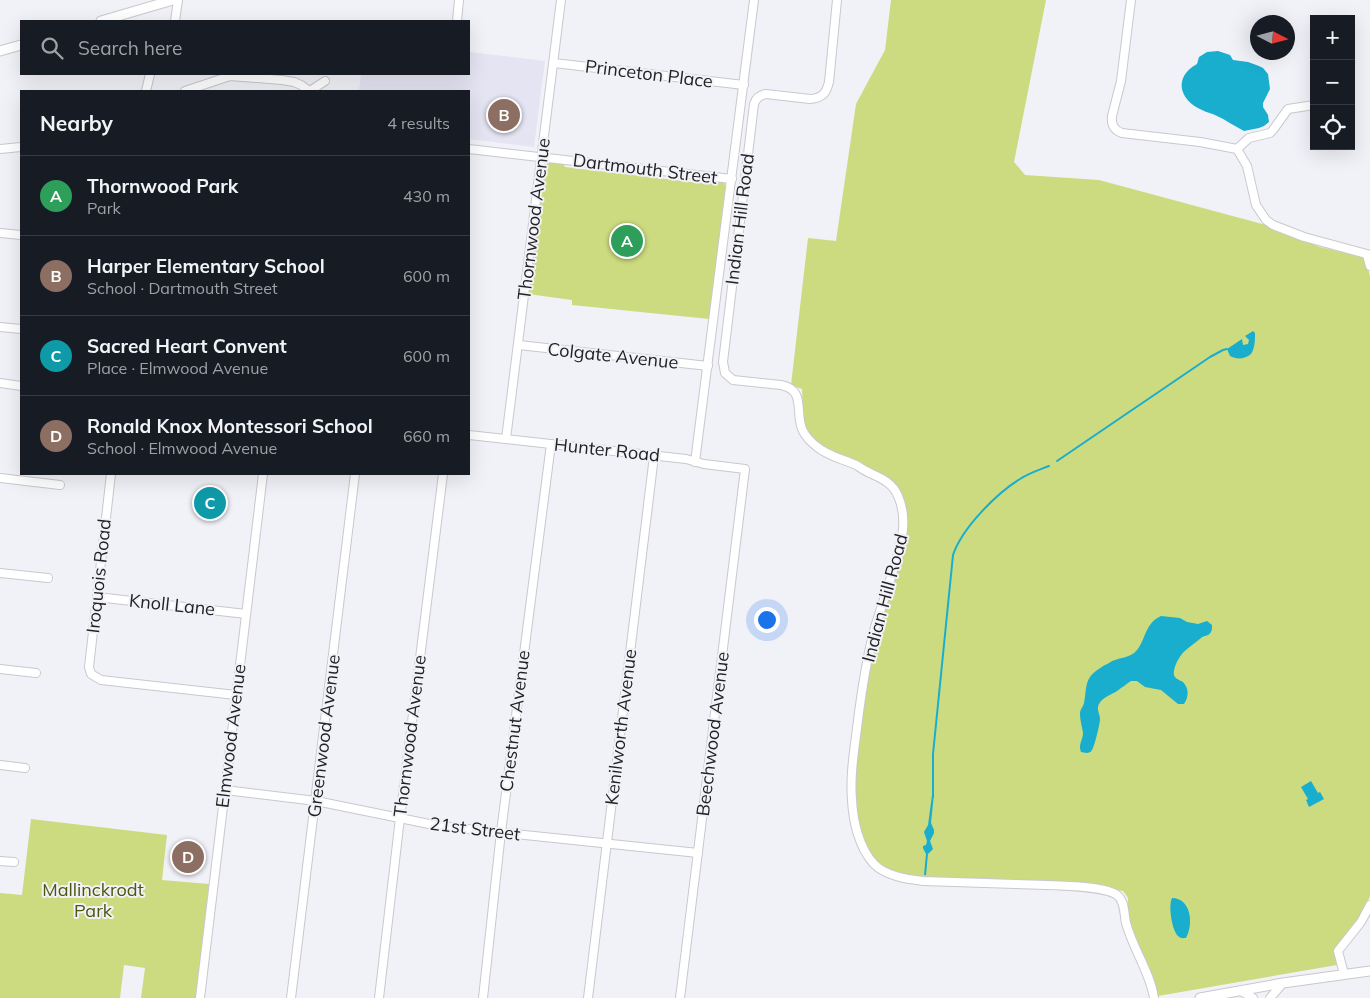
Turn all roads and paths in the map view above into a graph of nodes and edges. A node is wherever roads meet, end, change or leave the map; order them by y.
1 (173, 0) edge
2 (178, 0) edge
3 (459, 0) edge
4 (561, 0) edge
5 (754, 0) edge
6 (837, 0) edge
7 (1131, 0) edge
8 (104, 20) edge
9 (175, 20) edge
10 (457, 20) edge
11 (20, 45) edge
12 (0, 51) edge
13 (554, 63) junction
14 (325, 82) dead end
15 (744, 85) junction
16 (188, 90) edge
17 (308, 90) edge
18 (311, 90) edge
19 (1310, 106) edge
20 (20, 147) edge
21 (0, 149) edge
22 (470, 149) edge
23 (1237, 149) junction
24 (542, 157) junction
25 (732, 179) junction
26 (0, 233) edge
27 (20, 235) edge
28 (1369, 255) edge
29 (1370, 266) edge
30 (0, 326) edge
31 (20, 329) edge
32 (519, 345) junction
33 (708, 366) junction
34 (0, 383) edge
35 (20, 386) edge
36 (470, 435) edge
37 (506, 439) junction
38 (551, 444) junction
39 (654, 456) junction
40 (695, 462) junction
41 (745, 469) joint
42 (111, 475) edge
43 (263, 475) edge
44 (355, 475) edge
45 (443, 475) edge
46 (0, 478) edge
47 (60, 485) dead end
48 (0, 573) edge
49 (48, 578) dead end
50 (97, 597) junction
51 (246, 614) junction
52 (0, 669) edge
53 (36, 673) dead end
54 (236, 695) junction
55 (0, 765) edge
56 (25, 768) dead end
57 (224, 790) junction
58 (316, 801) junction
59 (400, 818) junction
60 (501, 832) junction
61 (607, 844) junction
62 (698, 853) junction
63 (0, 860) edge
64 (14, 862) dead end
65 (1370, 905) edge
66 (1370, 970) edge
67 (1344, 974) junction
68 (1283, 983) junction
69 (1242, 991) junction
70 (200, 998) edge
71 (291, 998) edge
72 (379, 998) edge
73 (483, 998) edge
74 (588, 998) edge
75 (680, 998) edge
76 (1154, 998) edge
77 (1200, 998) edge
78 (1253, 998) edge
79 (1270, 998) edge

1 - 8 street
2 - 9 street
3 - 10 street
4 - 13 street, Thornwood Avenue
5 - 15 street
6 - 76 street, Indian Hill Road
7 - 23 street
11 - 12 street
13 - 15 street, Princeton Place
13 - 24 street, Thornwood Avenue
14 - 18 street
15 - 25 street
16 - 17 street
19 - 23 street
20 - 21 street
22 - 24 street, Dartmouth Street
23 - 28 street
24 - 25 street, Dartmouth Street
24 - 32 street, Thornwood Avenue
25 - 33 street
26 - 27 street
28 - 29 street
30 - 31 street
32 - 33 street, Colgate Avenue
32 - 37 street, Thornwood Avenue
33 - 40 street
34 - 35 street
36 - 37 street, Hunter Road
37 - 38 street, Hunter Road
38 - 39 street, Hunter Road
38 - 60 street, Chestnut Avenue
39 - 40 street, Hunter Road
39 - 61 street, Kenilworth Avenue
40 - 41 street, Hunter Road
41 - 62 street, Beechwood Avenue
42 - 50 street, Iroquois Road
43 - 51 street, Elmwood Avenue
44 - 58 street, Greenwood Avenue
45 - 59 street, Thornwood Avenue
46 - 47 street
48 - 49 street
50 - 51 street, Knoll Lane
50 - 54 street, Iroquois Road
51 - 54 street, Elmwood Avenue
52 - 53 street
54 - 57 street, Elmwood Avenue
55 - 56 street
57 - 58 street, 21st Street
57 - 70 street, Elmwood Avenue
58 - 59 street, 21st Street
58 - 71 street, Greenwood Avenue
59 - 60 street, 21st Street
59 - 72 street, Thornwood Avenue
60 - 61 street, 21st Street
60 - 73 street, Chestnut Avenue
61 - 62 street, 21st Street
61 - 74 street, Kenilworth Avenue
62 - 75 street, Beechwood Avenue
63 - 64 street
65 - 67 street
66 - 67 street
67 - 68 street
68 - 69 street
68 - 79 street
69 - 77 street
69 - 78 street

